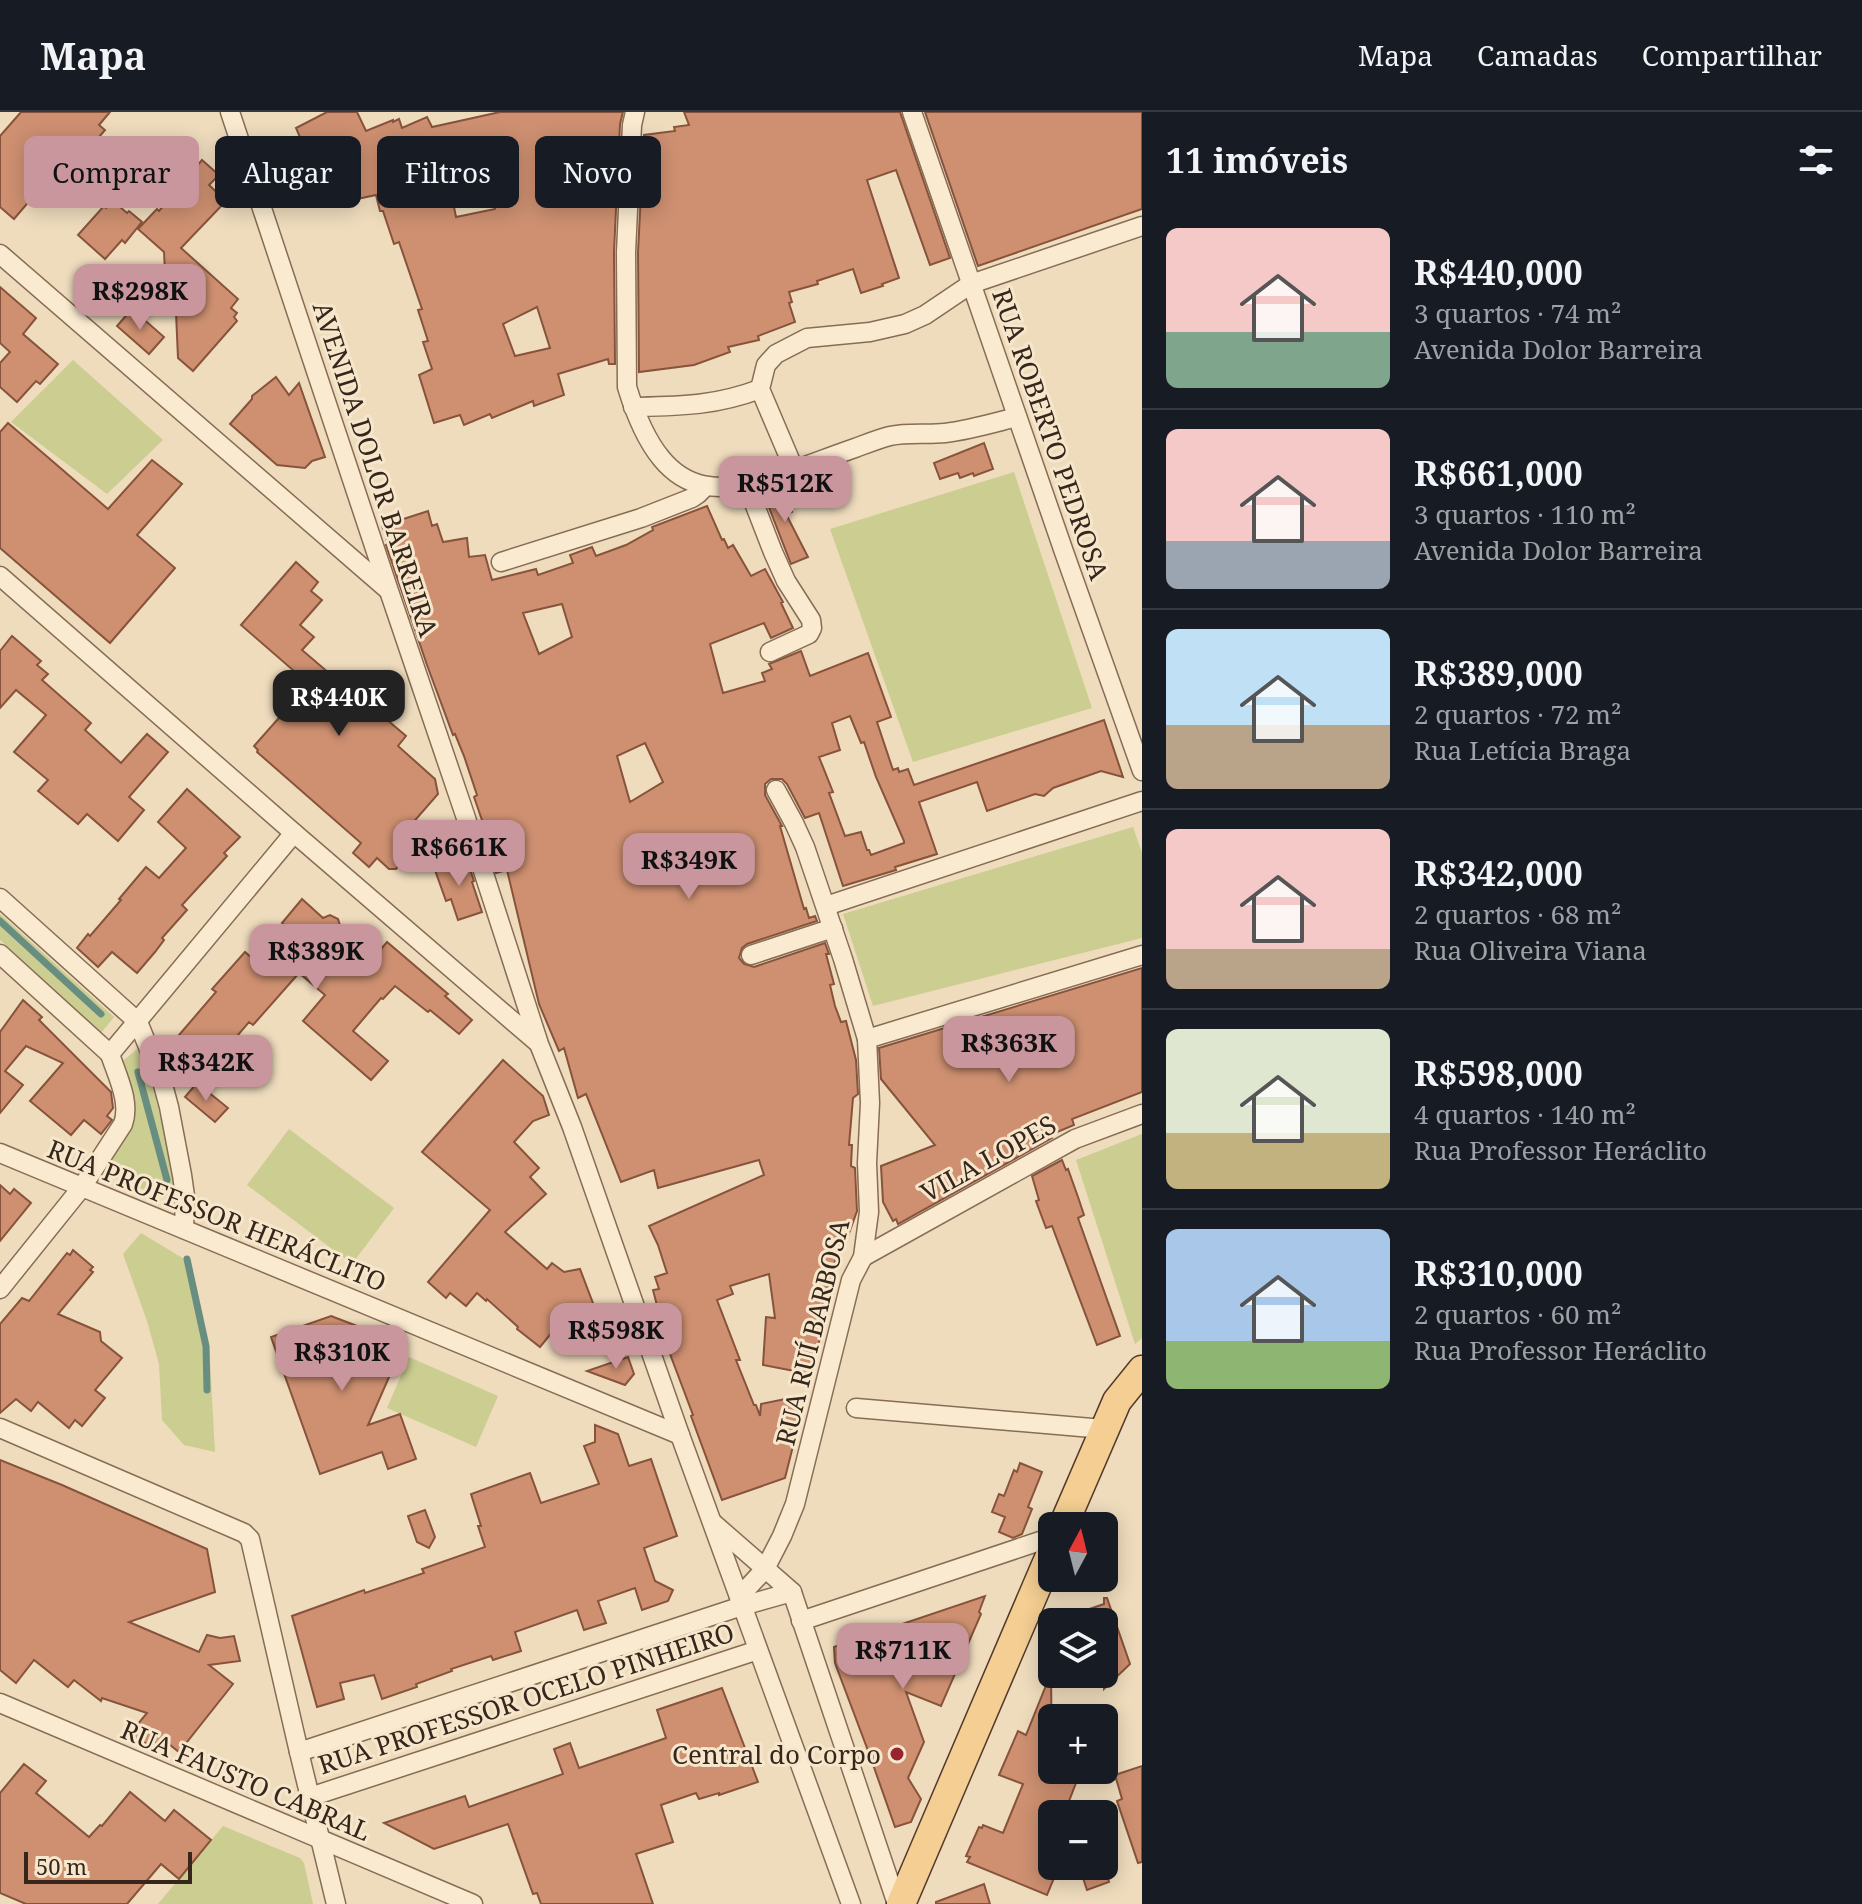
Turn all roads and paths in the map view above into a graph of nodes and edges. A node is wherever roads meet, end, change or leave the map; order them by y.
1 (230, 112) edge
2 (635, 112) edge
3 (912, 112) edge
4 (1142, 226) edge
5 (0, 254) edge
6 (971, 284) junction
7 (760, 389) junction
8 (633, 407) junction
9 (1017, 417) junction
10 (794, 469) junction
11 (747, 485) junction
12 (705, 487) junction
13 (501, 562) dead end
14 (0, 576) edge
15 (389, 591) junction
16 (770, 652) dead end
17 (1142, 771) edge
18 (776, 790) dead end
19 (1142, 801) edge
20 (294, 833) junction
21 (0, 898) edge
22 (826, 906) junction
23 (833, 928) junction
24 (0, 954) edge
25 (751, 955) dead end
26 (1142, 955) edge
27 (138, 1022) junction
28 (867, 1039) junction
29 (539, 1044) junction
30 (110, 1054) junction
31 (1142, 1114) edge
32 (0, 1153) edge
33 (82, 1187) junction
34 (184, 1229) junction
35 (863, 1257) junction
36 (0, 1289) edge
37 (1142, 1370) edge
38 (856, 1408) dead end
39 (0, 1428) edge
40 (1104, 1429) junction
41 (680, 1435) junction
42 (1069, 1512) edge
43 (711, 1521) junction
44 (1038, 1542) edge
45 (765, 1569) junction
46 (1038, 1583) edge
47 (792, 1592) junction
48 (740, 1602) junction
49 (801, 1621) junction
50 (758, 1650) junction
51 (0, 1703) edge
52 (299, 1752) junction
53 (310, 1797) junction
54 (321, 1841) junction
55 (336, 1904) edge
56 (473, 1904) edge
57 (851, 1904) edge
58 (899, 1904) edge

1 - 15 street, AVENIDA DOLOR BARREIRA
2 - 8 street
3 - 6 street, RUA ROBERTO PEDROSA
4 - 6 street
5 - 15 street
6 - 7 street
6 - 9 street, RUA ROBERTO PEDROSA
7 - 8 street
7 - 10 street
8 - 12 street
9 - 10 street
9 - 17 street, RUA ROBERTO PEDROSA
10 - 11 street
11 - 12 street
11 - 16 street
12 - 13 street
14 - 20 street
15 - 29 street, AVENIDA DOLOR BARREIRA
18 - 22 street, RUA RUÍ BARBOSA
19 - 22 street
20 - 27 street
20 - 29 street
21 - 27 street
22 - 23 street, RUA RUÍ BARBOSA
23 - 25 street
23 - 28 street, RUA RUÍ BARBOSA
24 - 30 street
26 - 28 street
27 - 30 street
27 - 34 street
28 - 35 street, RUA RUÍ BARBOSA
29 - 41 street, AVENIDA DOLOR BARREIRA
30 - 33 street
31 - 35 street, VILA LOPES
32 - 33 street, RUA PROFESSOR HERÁCLITO
33 - 34 street, RUA PROFESSOR HERÁCLITO
33 - 36 street
34 - 41 street, RUA PROFESSOR HERÁCLITO
35 - 45 street, RUA RUÍ BARBOSA
37 - 40 main road
38 - 40 street
39 - 52 street
40 - 42 main road
41 - 43 street, AVENIDA DOLOR BARREIRA
43 - 45 street, AVENIDA DOLOR BARREIRA
43 - 48 street, AVENIDA DOLOR BARREIRA
44 - 49 street
45 - 47 street, AVENIDA DOLOR BARREIRA
45 - 48 street, RUA RUÍ BARBOSA
46 - 58 main road
47 - 48 street, RUA PROFESSOR OCELO PINHEIRO
47 - 49 street
48 - 50 street, AVENIDA DOLOR BARREIRA
48 - 52 street, RUA PROFESSOR OCELO PINHEIRO
49 - 58 street
50 - 53 street, RUA PROFESSOR OCELO PINHEIRO
50 - 57 street, AVENIDA DOLOR BARREIRA
51 - 54 street, RUA FAUSTO CABRAL
52 - 53 street
53 - 54 street
54 - 55 street
54 - 56 street, RUA FAUSTO CABRAL

